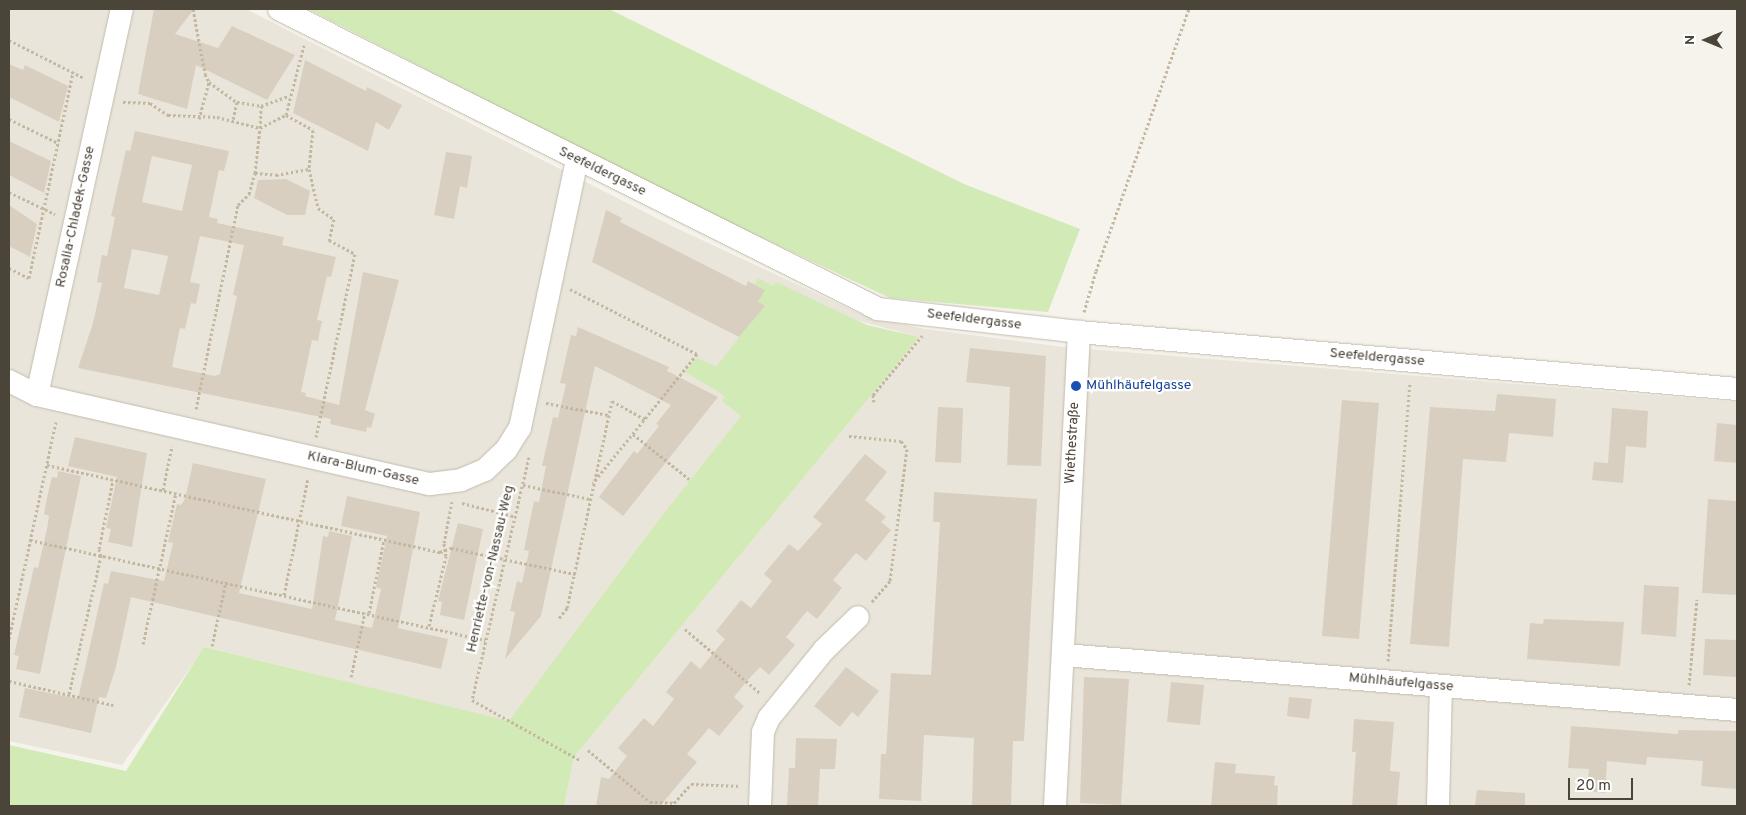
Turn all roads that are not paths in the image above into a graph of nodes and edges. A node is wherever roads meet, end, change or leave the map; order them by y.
1 (122, 9) edge
2 (279, 9) edge
3 (577, 160) junction
4 (1079, 332) junction
5 (9, 381) edge
6 (1737, 389) edge
7 (37, 395) junction
8 (858, 617) road end
9 (1064, 655) junction
10 (1442, 686) junction
11 (1737, 710) edge
12 (760, 797) edge
13 (1056, 806) edge
14 (1438, 806) edge

1 - 7 street, Rosalia-Chladek-Gasse
2 - 3 street, Seefeldergasse
3 - 4 street, Seefeldergasse
3 - 7 street, Klara-Blum-Gasse
4 - 6 street, Seefeldergasse
4 - 9 street, Wiethestraße
5 - 7 street
8 - 12 street
9 - 10 street, Mühlhäufelgasse
9 - 13 street, Wiethestraße
10 - 11 street, Mühlhäufelgasse
10 - 14 street

